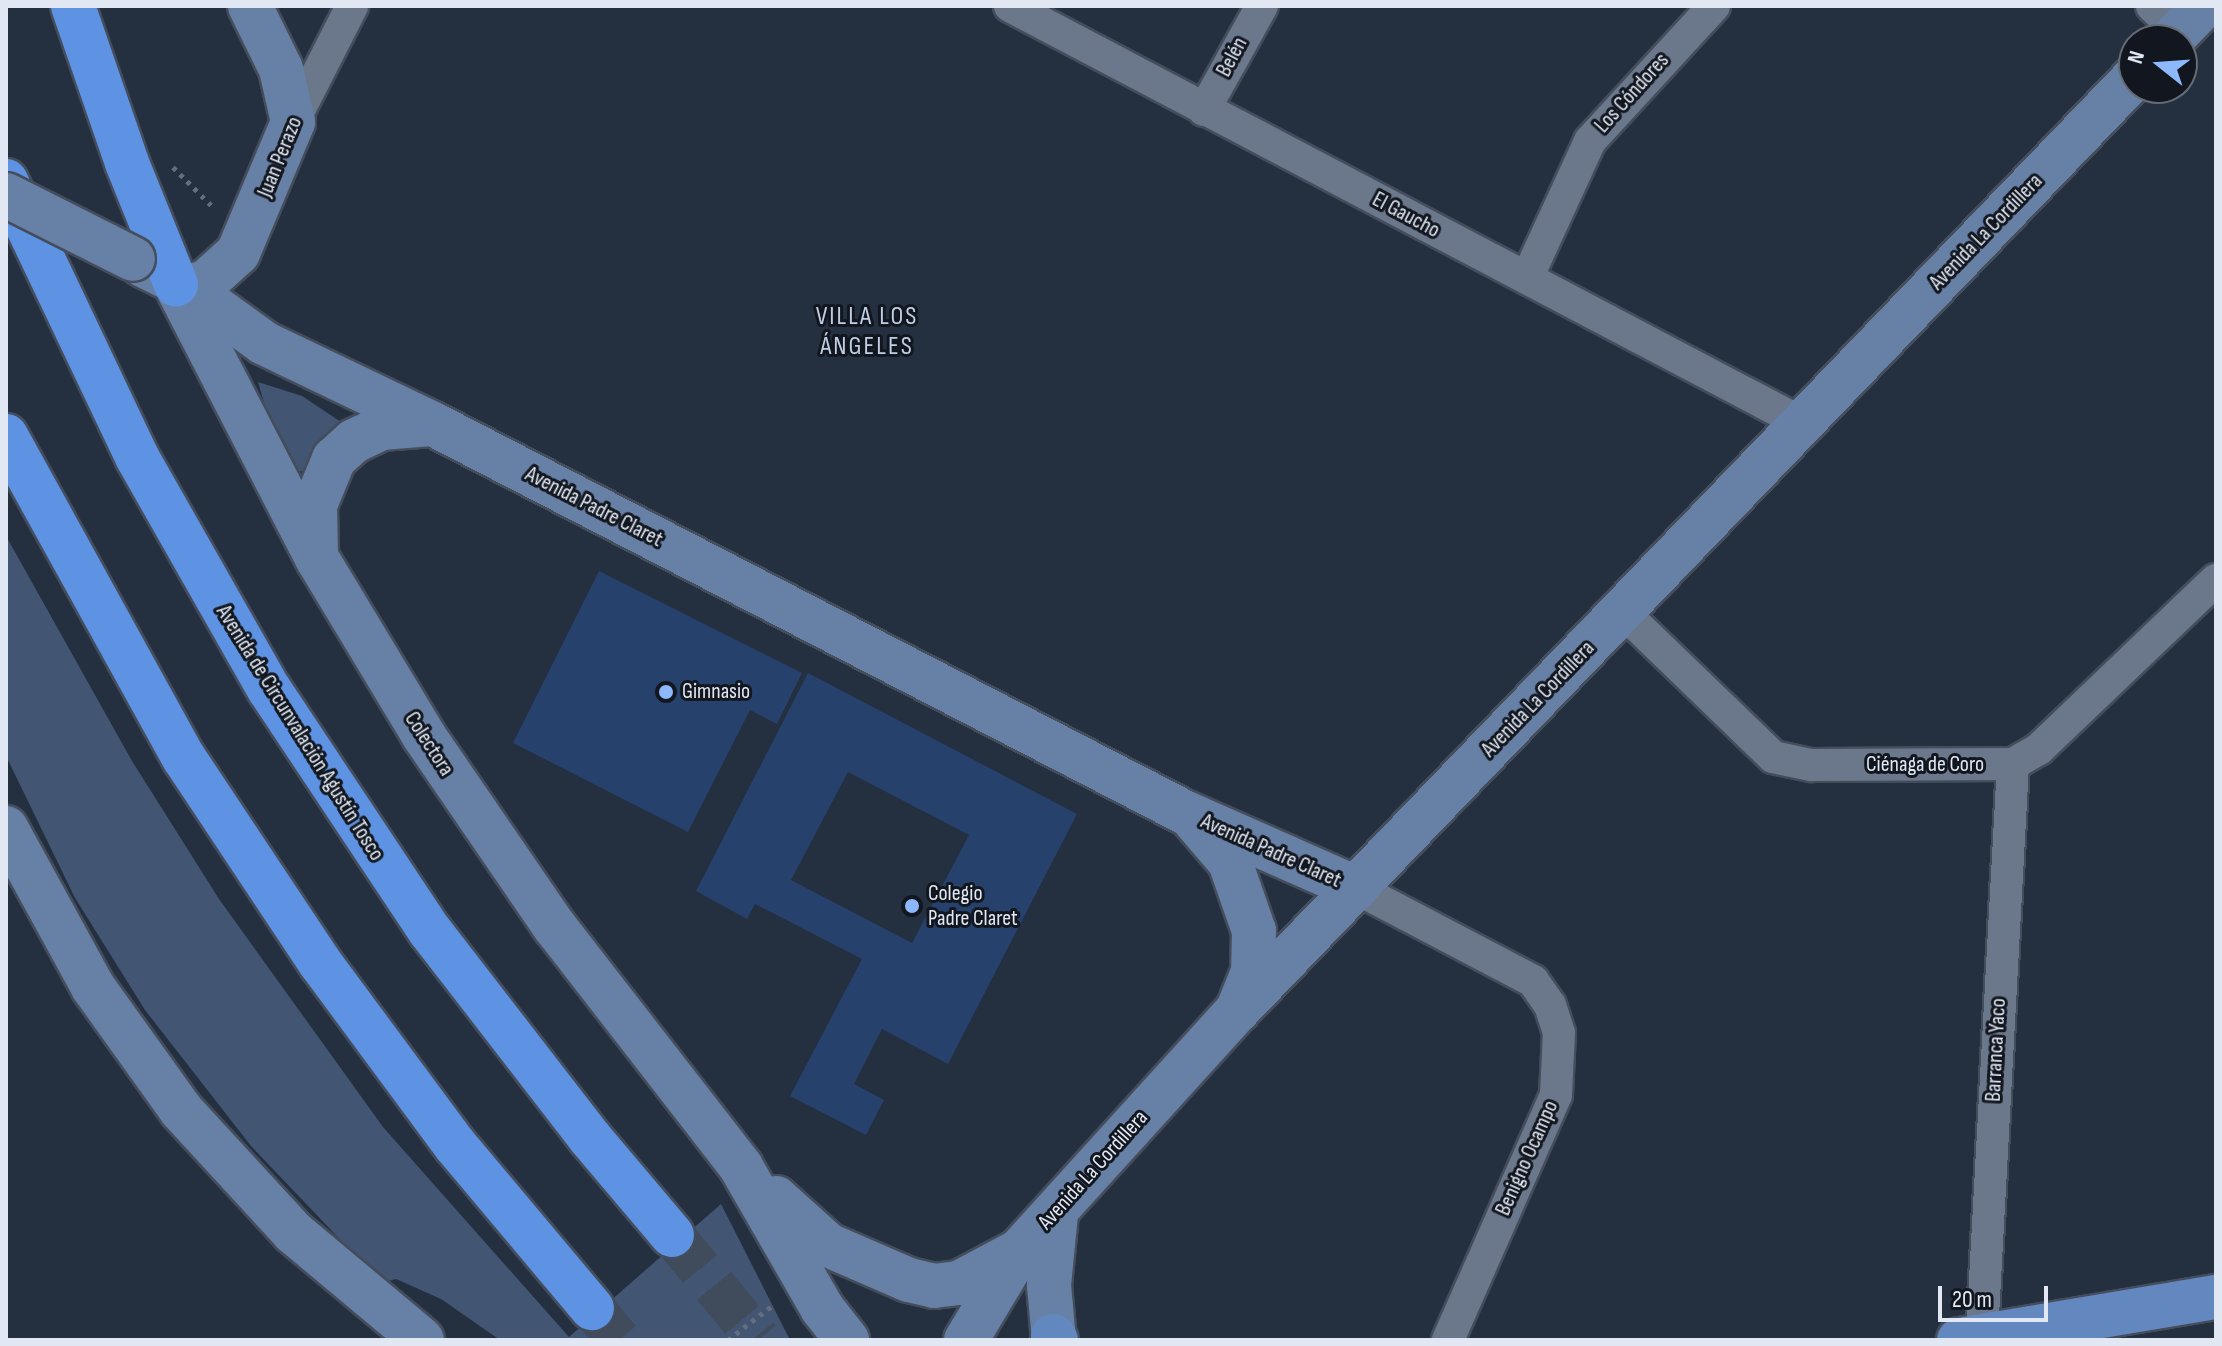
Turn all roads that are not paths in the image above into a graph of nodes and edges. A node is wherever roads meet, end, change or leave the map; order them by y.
1 (73, 6) edge
2 (250, 6) edge
3 (352, 6) edge
4 (1010, 6) edge
5 (1262, 6) edge
6 (1714, 6) edge
7 (2118, 95) edge
8 (1204, 110) junction
9 (293, 122) junction
10 (127, 163) junction
11 (6, 181) edge
12 (6, 195) edge
13 (115, 239) junction
14 (1527, 278) junction
15 (181, 286) junction
16 (1802, 423) junction
17 (433, 424) junction
18 (6, 436) edge
19 (318, 560) junction
20 (2216, 580) edge
21 (1622, 611) junction
22 (2013, 764) junction
23 (1186, 813) junction
24 (6, 828) edge
25 (16, 864) edge
26 (1356, 888) junction
27 (1238, 1010) junction
28 (741, 1167) junction
29 (1056, 1213) junction
30 (672, 1235) tunnel mouth
31 (1020, 1250) junction
32 (2216, 1297) edge
33 (592, 1308) tunnel mouth
34 (1970, 1338) edge
35 (1054, 1339) edge
36 (422, 1340) edge
37 (847, 1340) edge
38 (966, 1340) edge
39 (1448, 1340) edge

1 - 10 highway
2 - 9 main road
3 - 9 street, Juan Perazo
4 - 8 street, El Gaucho
5 - 8 street, Belén
6 - 14 street, Los Cóndores
7 - 16 main road, Avenida La Cordillera
8 - 14 street, El Gaucho
9 - 15 main road, Juan Perazo
10 - 13 highway
10 - 15 highway
11 - 30 highway, Avenida de Circunvalación Agustín Tosco
12 - 13 main road, Avenida Padre Claret, bridge
13 - 15 main road, Avenida Padre Claret
14 - 16 street, El Gaucho
15 - 17 main road, Avenida Padre Claret
15 - 19 main road, Colectora
16 - 21 main road, Avenida La Cordillera
17 - 19 main road
17 - 23 main road, Avenida Padre Claret
18 - 33 highway
19 - 28 main road, Colectora
20 - 22 street, Ciénaga de Coro
21 - 22 street, Ciénaga de Coro
21 - 26 main road, Avenida La Cordillera
22 - 34 street, Barranca Yaco
23 - 26 main road, Avenida Padre Claret
23 - 27 main road, Avenida Padre Claret
24 - 25 main road
25 - 36 main road
26 - 27 main road, Avenida La Cordillera
26 - 39 street, Benigno Ocampo
27 - 29 main road, Avenida La Cordillera
28 - 31 main road
28 - 37 main road
29 - 31 main road, Avenida La Cordillera
29 - 35 main road
31 - 38 main road, Avenida La Cordillera
32 - 34 main road

